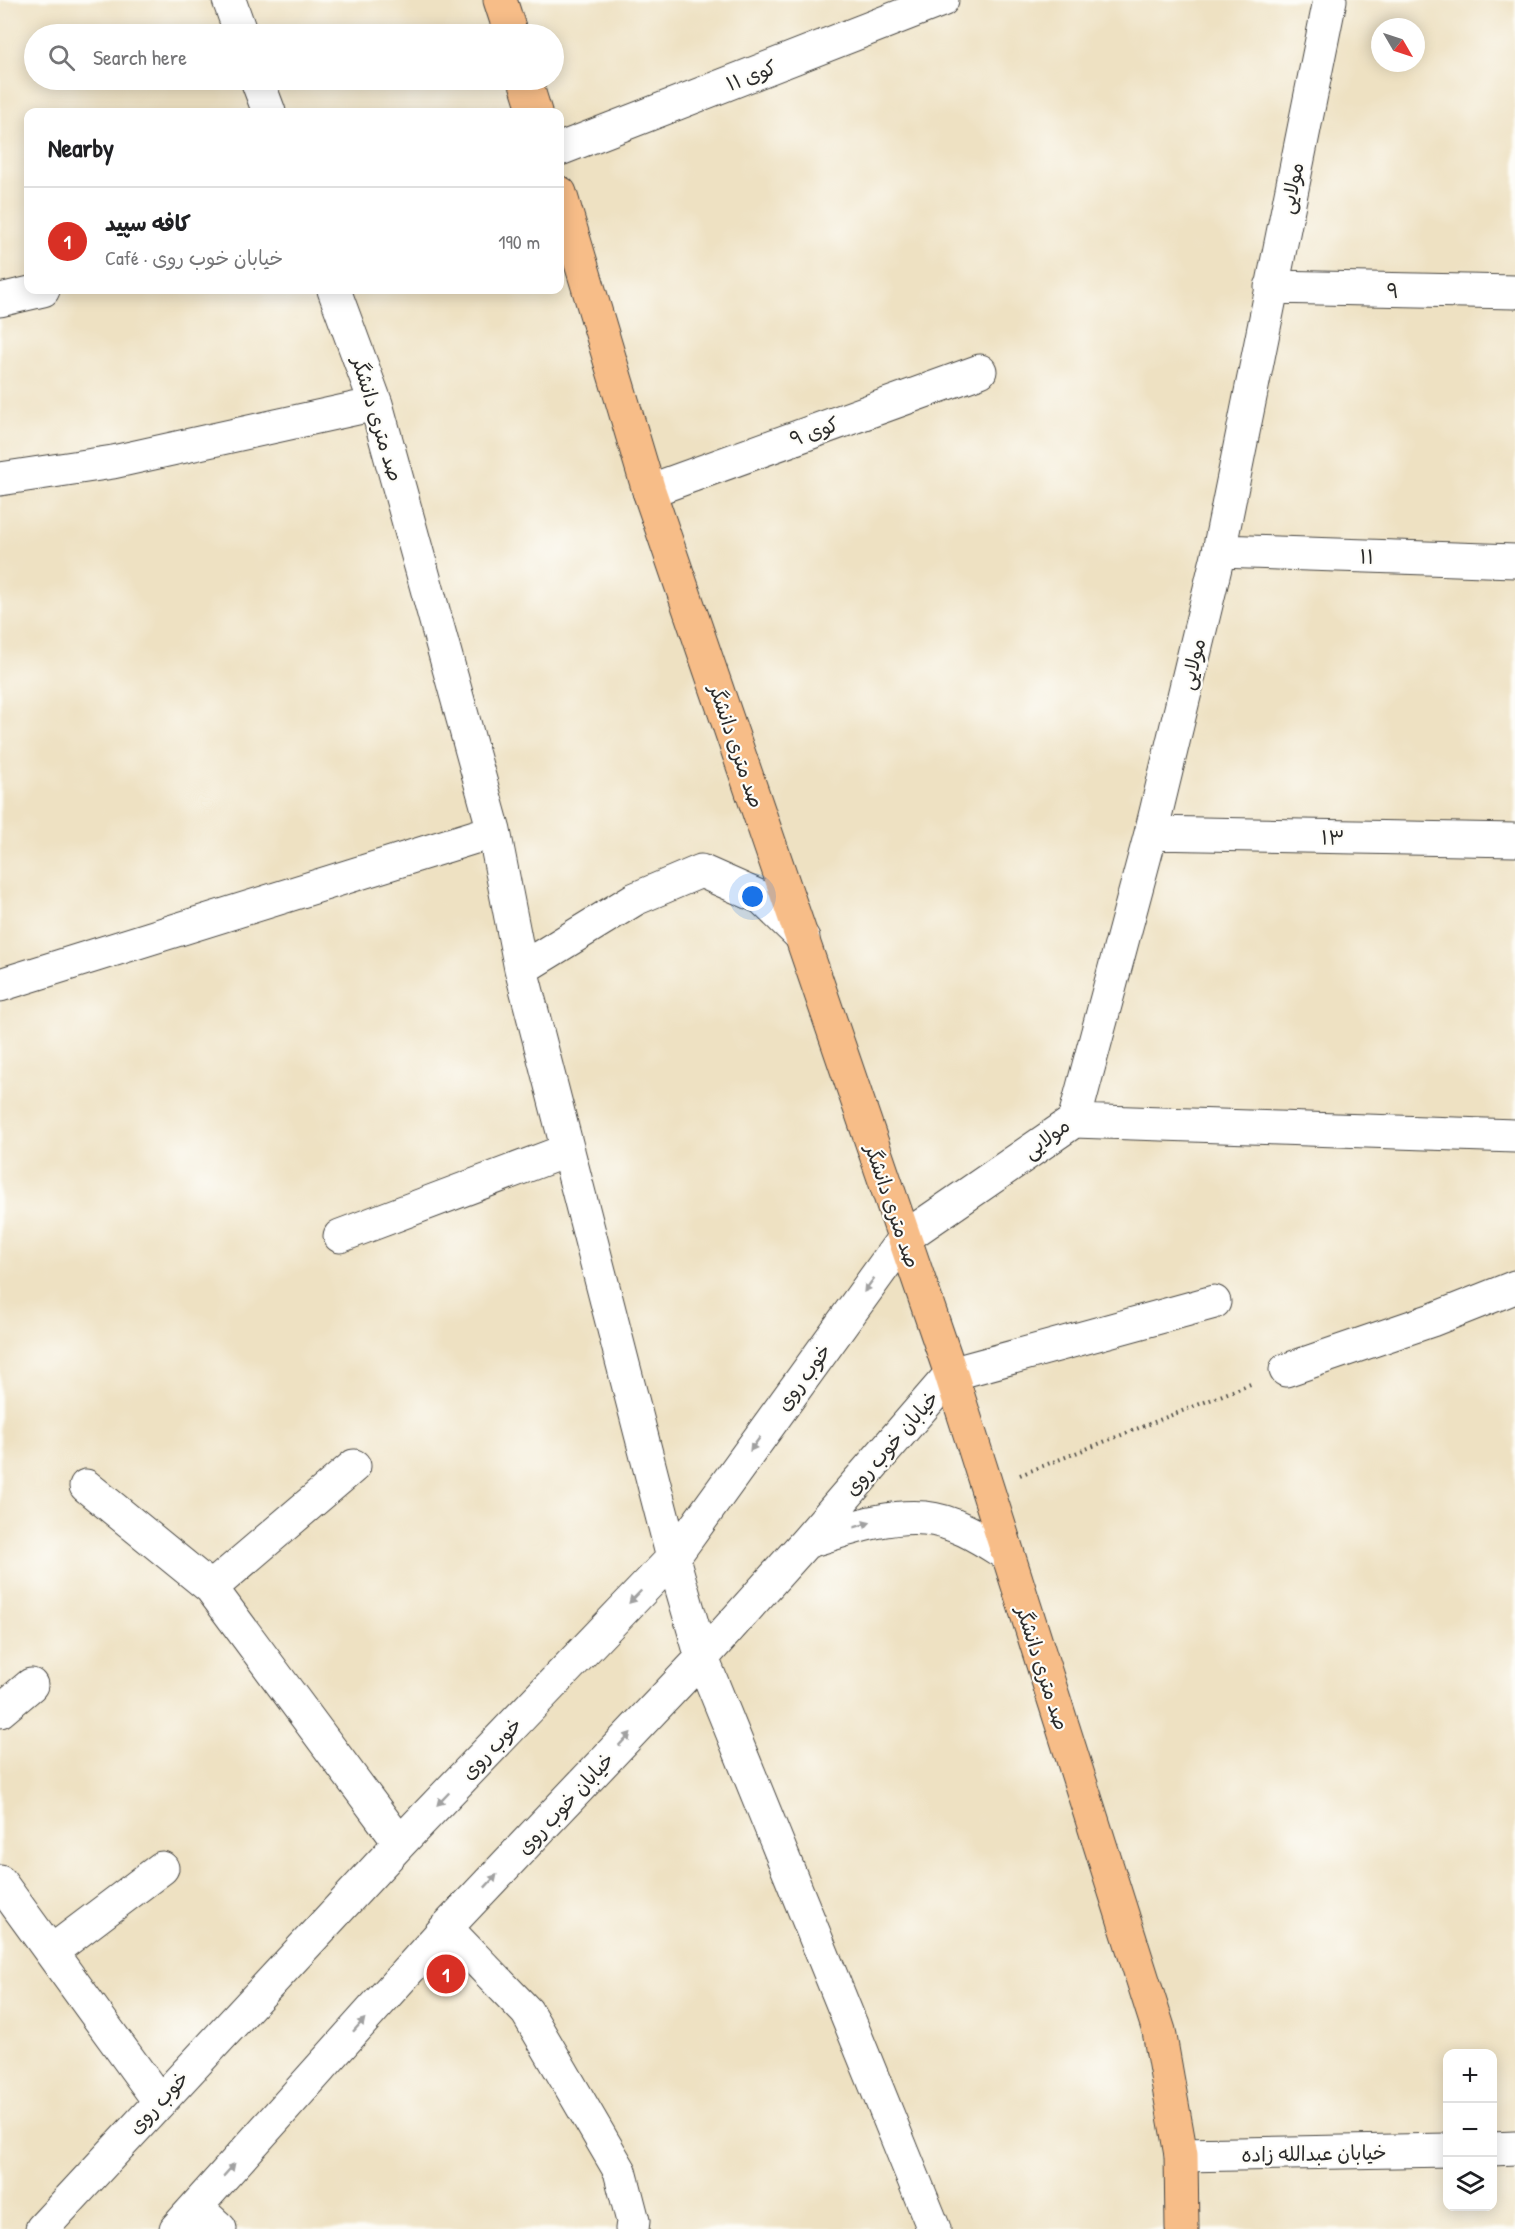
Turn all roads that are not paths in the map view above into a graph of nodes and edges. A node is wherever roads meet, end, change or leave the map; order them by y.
1 (229, 0) edge
2 (500, 0) edge
3 (942, 0) edge
4 (1330, 0) edge
5 (237, 24) edge
6 (508, 24) edge
7 (261, 90) edge
8 (528, 90) edge
9 (268, 108) edge
10 (534, 108) edge
11 (564, 147) edge
12 (564, 206) edge
13 (1271, 287) junction
14 (1515, 292) edge
15 (26, 294) edge
16 (335, 294) edge
17 (0, 300) edge
18 (980, 371) dead end
19 (376, 404) junction
20 (0, 479) edge
21 (649, 491) junction
22 (1219, 551) junction
23 (1515, 561) edge
24 (494, 831) junction
25 (1151, 833) junction
26 (1515, 840) edge
27 (802, 938) junction
28 (521, 969) junction
29 (0, 985) edge
30 (1074, 1121) junction
31 (1515, 1136) edge
32 (568, 1150) junction
33 (340, 1236) dead end
34 (904, 1238) junction
35 (1515, 1287) edge
36 (1214, 1302) dead end
37 (1286, 1371) road end
38 (951, 1374) junction
39 (354, 1466) dead end
40 (86, 1486) dead end
41 (806, 1542) junction
42 (1006, 1554) junction
43 (673, 1558) junction
44 (211, 1588) junction
45 (702, 1658) junction
46 (31, 1685) dead end
47 (0, 1711) edge
48 (400, 1843) junction
49 (162, 1868) dead end
50 (4, 1896) edge
51 (446, 1928) junction
52 (51, 1952) junction
53 (159, 2101) junction
54 (1515, 2148) edge
55 (1497, 2149) edge
56 (1443, 2150) edge
57 (1181, 2155) junction
58 (186, 2218) edge
59 (42, 2229) edge
60 (220, 2229) edge
61 (632, 2229) edge
62 (934, 2229) edge
63 (1182, 2229) edge

1 - 5 street
2 - 6 main road
3 - 11 street, کوی ۱۱
4 - 13 street, مولایی
7 - 9 street
8 - 10 main road
12 - 21 main road, صد متری دانشگر
13 - 14 street, ۹
13 - 22 street, مولایی
15 - 17 street
16 - 19 street, صد متری دانشگر
18 - 21 street, کوی ۹
19 - 20 street
19 - 24 street, صد متری دانشگر
21 - 27 main road, صد متری دانشگر
22 - 23 street, ۱۱
22 - 25 street, مولایی
24 - 28 street, صد متری دانشگر
24 - 29 street
25 - 26 street, ۱۳
25 - 30 street, مولایی
27 - 28 street
27 - 34 main road, صد متری دانشگر
28 - 32 street, صد متری دانشگر
30 - 31 street
30 - 34 street, مولایی
32 - 33 street
32 - 43 street, صد متری دانشگر
34 - 38 main road, صد متری دانشگر
34 -> 43 street, خوب روی
35 - 37 street
36 - 38 street
38 - 41 street, خیابان خوب روی
38 - 42 main road, صد متری دانشگر
39 - 44 street
40 - 44 street
41 -> 42 street
41 - 45 street, خیابان خوب روی
42 - 57 main road, صد متری دانشگر
43 - 45 street, صد متری دانشگر
43 -> 48 street, خوب روی
44 - 48 street
51 -> 45 street, خیابان خوب روی
45 - 62 street, صد متری دانشگر
46 - 47 street
48 - 53 street, خوب روی
49 - 52 street
50 - 52 street
58 -> 51 street, خیابان خوب روی
51 - 61 street
52 - 53 street
53 - 59 street, خوب روی
54 - 55 street
56 - 57 street, خیابان عبدالله زاده
57 - 63 main road, صد متری دانشگر
58 - 60 street

